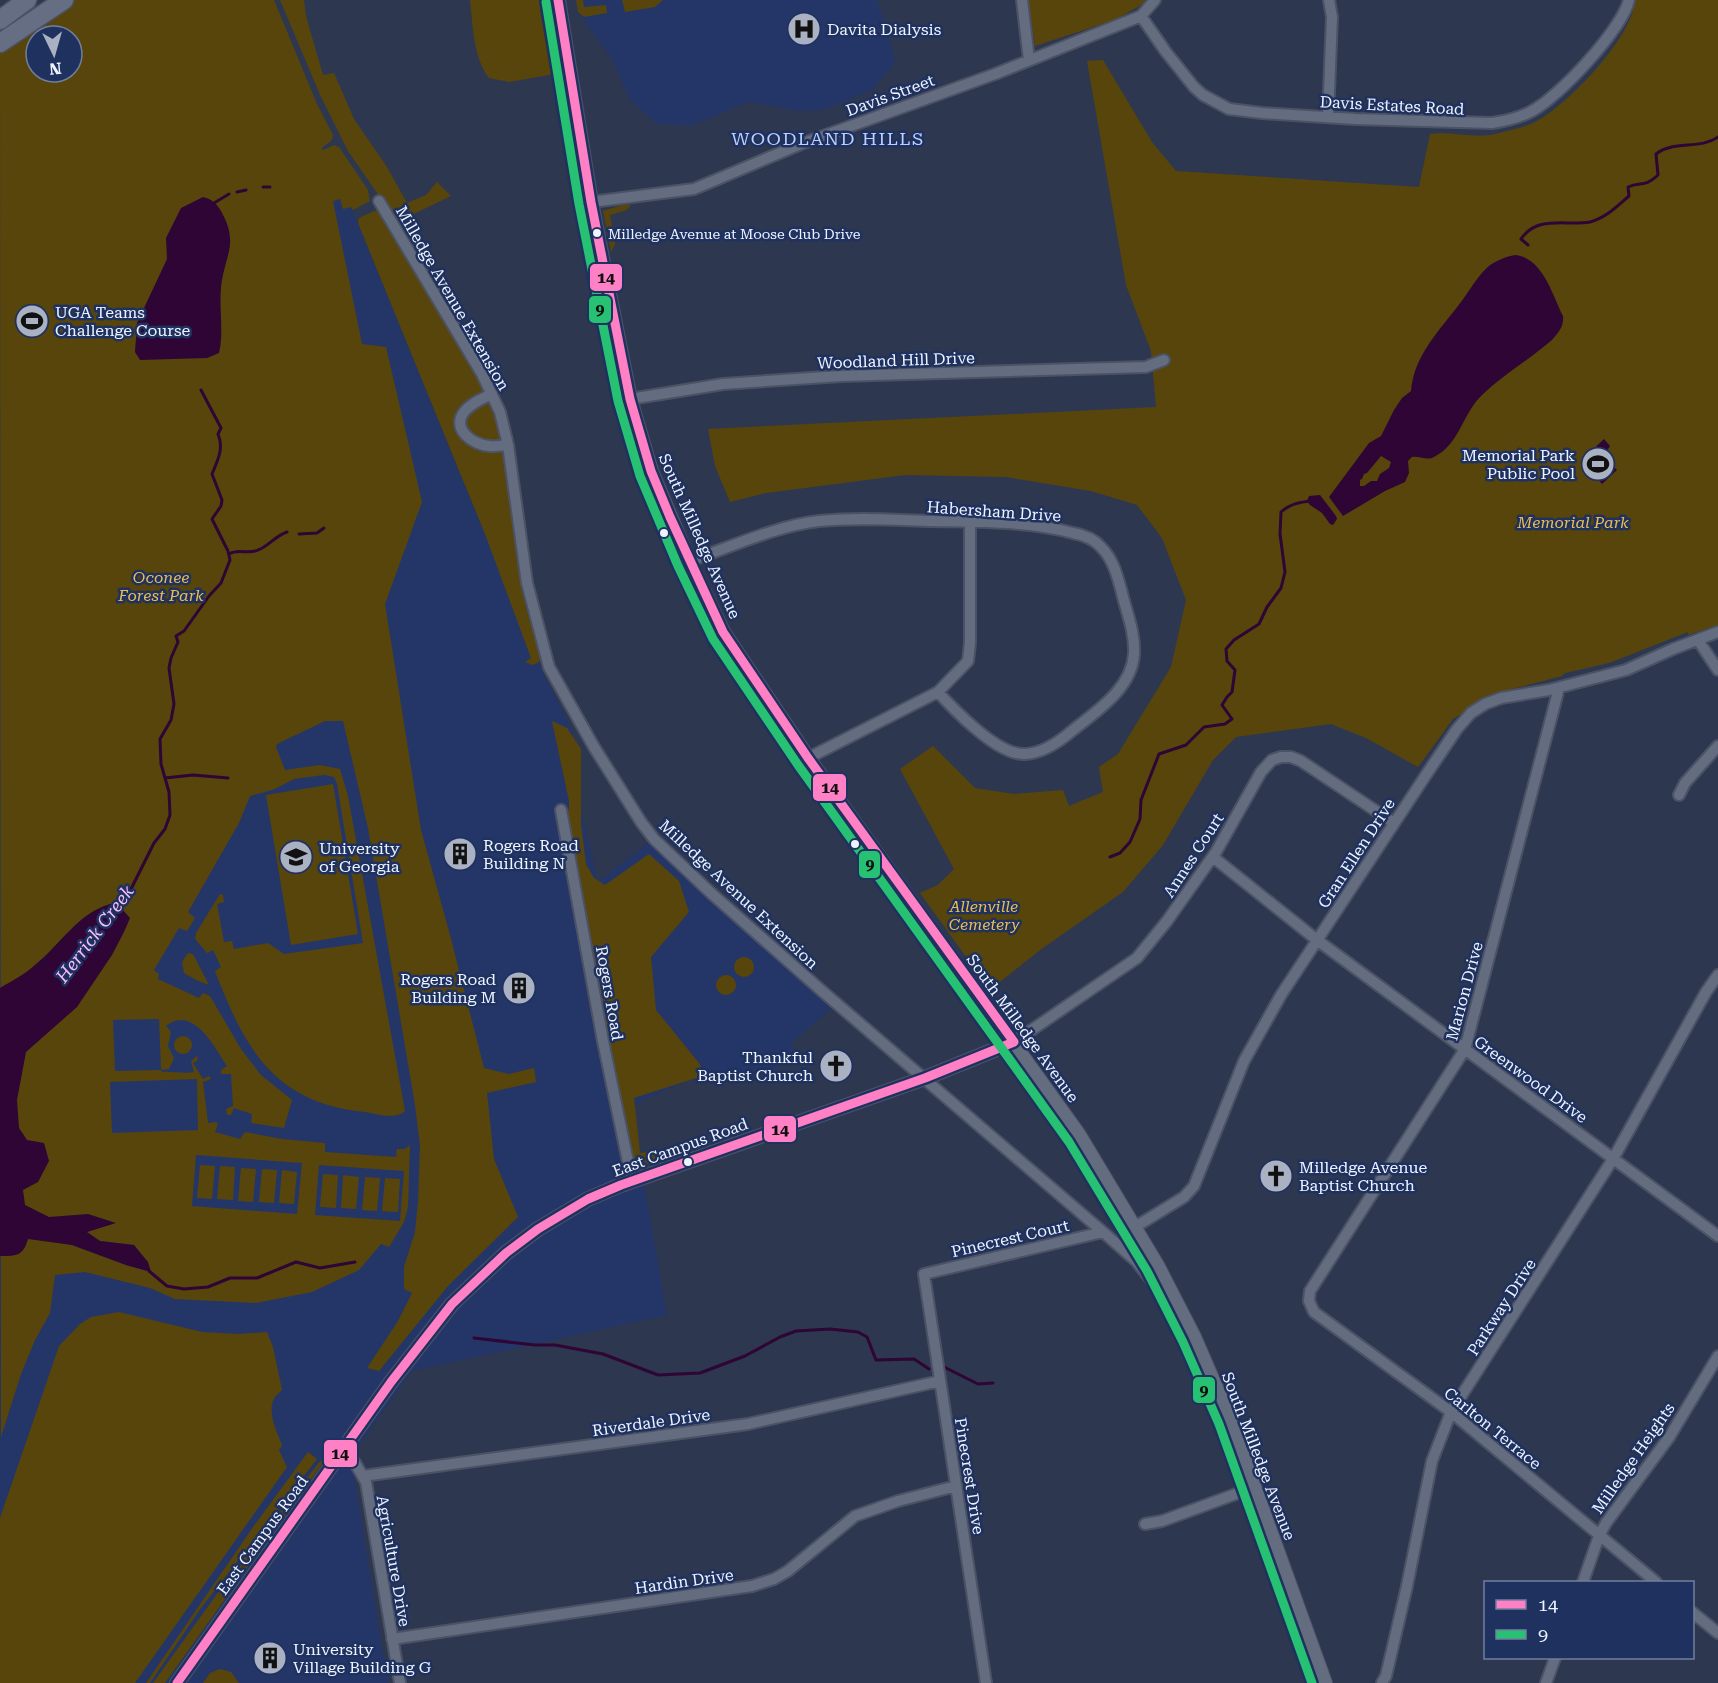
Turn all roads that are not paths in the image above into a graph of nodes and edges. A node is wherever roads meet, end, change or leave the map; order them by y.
1 (27, 0) edge
2 (64, 0) edge
3 (558, 0) edge
4 (1022, 0) edge
5 (1155, 0) edge
6 (1329, 0) edge
7 (1629, 0) edge
8 (1141, 16) junction
9 (0, 20) edge
10 (0, 43) edge
11 (1029, 60) junction
12 (1328, 117) junction
13 (379, 201) dead end
14 (591, 202) junction
15 (1164, 360) dead end
16 (492, 394) junction
17 (630, 399) junction
18 (508, 445) junction
19 (970, 522) junction
20 (689, 561) junction
21 (1718, 632) edge
22 (1698, 640) junction
23 (1718, 670) edge
24 (1559, 688) junction
25 (938, 692) junction
26 (1718, 746) edge
27 (808, 758) junction
28 (1679, 795) dead end
29 (561, 810) dead end
30 (1394, 823) junction
31 (1213, 857) junction
32 (1317, 940) junction
33 (1718, 975) edge
34 (1014, 1042) junction
35 (1465, 1049) junction
36 (925, 1078) junction
37 (1613, 1159) junction
38 (632, 1181) junction
39 (1135, 1227) junction
40 (1103, 1232) junction
41 (1718, 1236) edge
42 (924, 1274) joint
43 (1171, 1292) junction
44 (1309, 1300) joint
45 (1718, 1356) edge
46 (940, 1381) junction
47 (1451, 1412) junction
48 (342, 1452) junction
49 (363, 1476) junction
50 (956, 1486) junction
51 (1255, 1487) junction
52 (1145, 1524) dead end
53 (1599, 1536) junction
54 (1583, 1581) edge
55 (1655, 1581) edge
56 (1694, 1614) edge
57 (1718, 1633) edge
58 (392, 1638) junction
59 (1555, 1659) edge
60 (177, 1683) edge
61 (400, 1683) edge
62 (986, 1683) edge
63 (1324, 1683) edge
64 (1382, 1683) edge
65 (1546, 1683) edge

1 - 9 highway
2 - 10 highway
3 - 14 main road, South Milledge Avenue
4 - 11 street
5 - 8 street, Davis Street
6 - 12 street
7 - 12 street, Davis Estates Road
8 - 11 street, Davis Street
8 - 12 street, Davis Estates Road
11 - 14 street, Davis Street
13 - 16 street, Milledge Avenue Extension
14 - 17 main road, South Milledge Avenue
15 - 17 street, Woodland Hill Drive
16 - 18 street, Milledge Avenue Extension
16 - 18 street
17 - 20 main road, South Milledge Avenue
18 - 36 street, Milledge Avenue Extension
19 - 20 street, Habersham Drive
19 - 25 street
19 - 25 street, Habersham Drive
20 - 27 main road, South Milledge Avenue
21 - 22 street, Gran Ellen Drive
22 - 23 street
22 - 24 street, Gran Ellen Drive
24 - 30 street, Gran Ellen Drive
24 - 35 street, Marion Drive
25 - 27 street
26 - 28 street
27 - 34 main road, South Milledge Avenue
29 - 38 street, Rogers Road
30 - 31 street, Annes Court
30 - 32 street, Gran Ellen Drive
31 - 32 street, Greenwood Drive
31 - 34 street, Annes Court
32 - 35 street, Greenwood Drive
32 - 39 street, Gran Ellen Drive
33 - 37 street, Parkway Drive
34 - 36 main road, East Campus Road
34 - 39 main road, South Milledge Avenue
35 - 37 street, Greenwood Drive
35 - 44 street, Marion Drive
36 - 38 main road, East Campus Road
36 - 40 street, Milledge Avenue Extension
37 - 41 street, Greenwood Drive
37 - 47 street, Parkway Drive
38 - 48 main road, East Campus Road
39 - 43 main road, South Milledge Avenue
40 - 42 street, Pinecrest Court
40 - 43 street, Milledge Avenue Extension
42 - 46 street, Pinecrest Drive
43 - 51 main road, South Milledge Avenue
44 - 47 street, Carlton Terrace
45 - 53 street, Milledge Heights
46 - 49 street, Riverdale Drive
46 - 50 street, Pinecrest Drive
47 - 53 street, Carlton Terrace
47 - 64 street, Parkway Drive
48 - 49 street, Agriculture Drive
48 - 60 main road, East Campus Road
49 - 58 street, Agriculture Drive
50 - 58 street, Hardin Drive
50 - 62 street, Pinecrest Drive
51 - 52 street
51 - 63 main road, South Milledge Avenue
53 - 54 street, Milledge Heights
53 - 55 street, Carlton Terrace
56 - 57 street
58 - 61 street, Agriculture Drive
59 - 65 street

